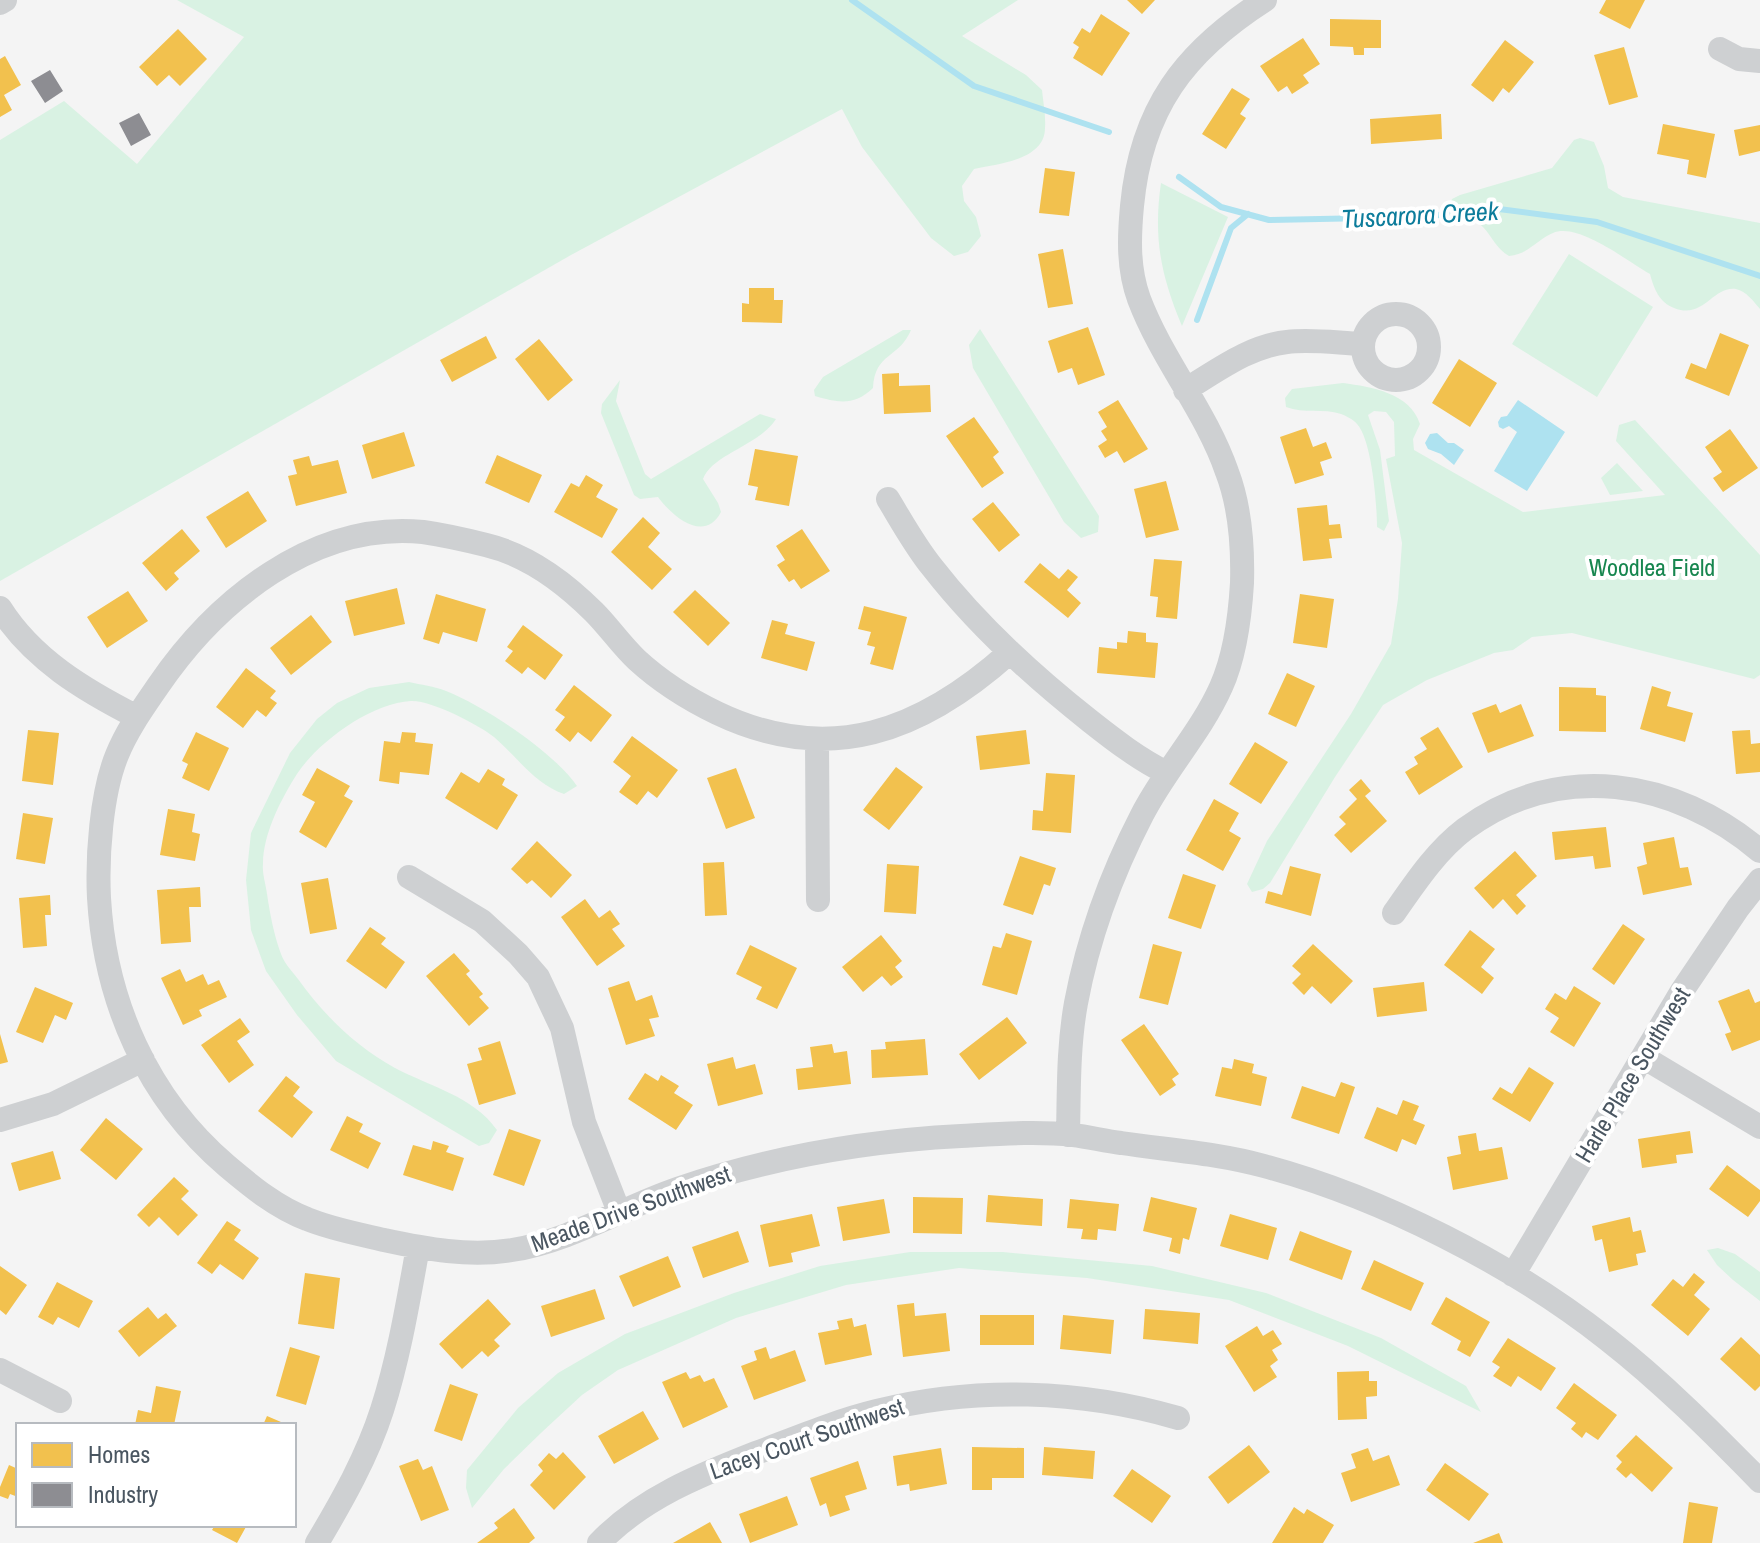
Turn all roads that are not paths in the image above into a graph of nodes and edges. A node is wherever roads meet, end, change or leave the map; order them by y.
1 (1265, 0) edge
2 (1720, 49) dead end
3 (1760, 61) edge
4 (1362, 344) dead end
5 (1185, 390) junction
6 (888, 499) dead end
7 (0, 608) edge
8 (1010, 652) junction
9 (137, 717) junction
10 (817, 741) junction
11 (1167, 773) junction
12 (1760, 851) edge
13 (409, 877) dead end
14 (1760, 880) edge
15 (818, 900) dead end
16 (1394, 913) dead end
17 (1643, 1057) junction
18 (143, 1060) junction
19 (0, 1120) edge
20 (1760, 1127) edge
21 (1068, 1135) junction
22 (619, 1212) junction
23 (418, 1247) junction
24 (1513, 1275) junction
25 (0, 1370) edge
26 (60, 1401) dead end
27 (1178, 1418) dead end
28 (1760, 1481) edge
29 (328, 1539) edge
30 (599, 1543) edge

1 - 5 street
2 - 3 street
4 - 5 street
5 - 11 street
6 - 8 street
7 - 9 street
8 - 10 street, Meade Drive Southwest
8 - 11 street
9 - 10 street, Meade Drive Southwest
9 - 18 street, Meade Drive Southwest
10 - 15 street
11 - 21 street
12 - 16 street
13 - 22 street
14 - 17 street, Harle Place Southwest
17 - 20 street
17 - 24 street, Harle Place Southwest
18 - 19 street
18 - 23 street, Meade Drive Southwest
21 - 22 street, Meade Drive Southwest
21 - 24 street, Meade Drive Southwest
22 - 23 street, Meade Drive Southwest
23 - 29 street
24 - 28 street, Meade Drive Southwest
25 - 26 street
27 - 30 street, Lacey Court Southwest

